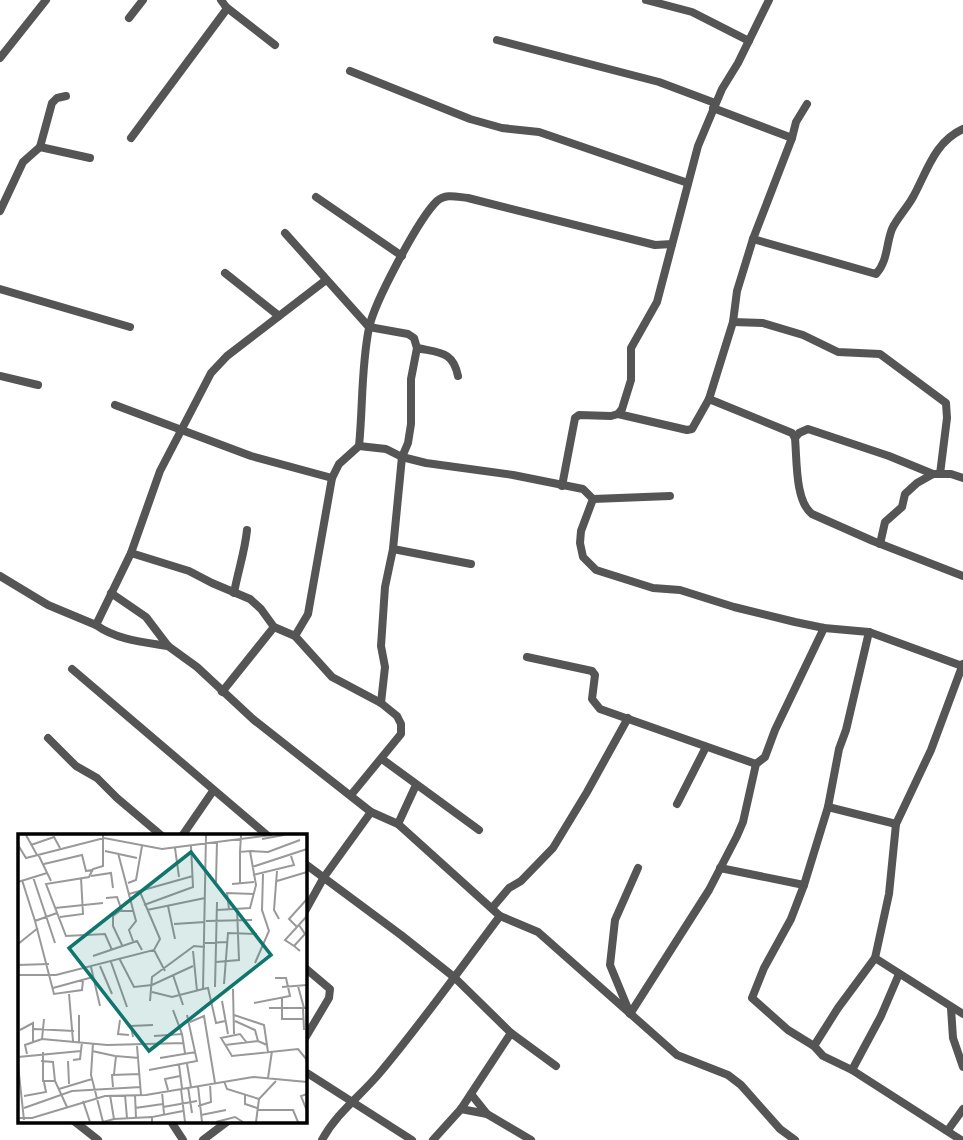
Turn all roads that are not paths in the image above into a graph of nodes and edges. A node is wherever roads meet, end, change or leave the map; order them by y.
1 (46, 0) edge
2 (143, 0) edge
3 (646, 0) edge
4 (769, 0) edge
5 (224, 4) edge
6 (684, 4) edge
7 (129, 18) dead end
8 (497, 40) dead end
9 (749, 41) junction
10 (275, 45) dead end
11 (0, 58) edge
12 (350, 71) dead end
13 (66, 96) dead end
14 (807, 104) dead end
15 (714, 106) junction
16 (963, 129) edge
17 (131, 138) dead end
18 (792, 138) junction
19 (40, 147) junction
20 (90, 158) dead end
21 (688, 183) junction
22 (317, 197) dead end
23 (0, 211) edge
24 (285, 233) dead end
25 (753, 239) junction
26 (672, 244) junction
27 (402, 256) junction
28 (225, 273) dead end
29 (327, 280) junction
30 (0, 289) edge
31 (279, 316) junction
32 (733, 322) junction
33 (131, 327) dead end
34 (369, 327) junction
35 (417, 348) junction
36 (0, 376) edge
37 (458, 376) dead end
38 (38, 385) dead end
39 (709, 399) junction
40 (115, 405) dead end
41 (618, 414) junction
42 (181, 429) junction
43 (795, 438) junction
44 (359, 446) junction
45 (402, 457) junction
46 (937, 474) junction
47 (332, 478) junction
48 (963, 478) edge
49 (562, 486) junction
50 (670, 496) dead end
51 (593, 499) junction
52 (247, 530) dead end
53 (880, 544) junction
54 (393, 549) junction
55 (131, 553) junction
56 (471, 564) dead end
57 (0, 576) edge
58 (963, 576) edge
59 (111, 593) junction
60 (234, 593) junction
61 (96, 625) junction
62 (274, 626) junction
63 (824, 628) junction
64 (869, 632) junction
65 (295, 636) junction
66 (168, 646) junction
67 (527, 657) dead end
68 (962, 665) edge
69 (72, 669) dead end
70 (222, 692) junction
71 (381, 703) junction
72 (628, 718) junction
73 (48, 738) dead end
74 (706, 747) junction
75 (382, 759) junction
76 (756, 764) junction
77 (416, 785) junction
78 (213, 791) junction
79 (351, 795) junction
80 (677, 804) dead end
81 (828, 807) junction
82 (371, 812) junction
83 (398, 824) junction
84 (896, 824) junction
85 (479, 830) dead end
86 (161, 834) edge
87 (183, 834) edge
88 (267, 834) edge
89 (306, 864) edge
90 (638, 868) dead end
91 (720, 868) junction
92 (324, 877) junction
93 (804, 885) junction
94 (492, 908) junction
95 (306, 909) edge
96 (500, 916) junction
97 (875, 958) junction
98 (306, 969) edge
99 (899, 974) junction
100 (454, 977) junction
101 (951, 1008) junction
102 (630, 1014) junction
103 (963, 1014) edge
104 (511, 1033) junction
105 (306, 1037) edge
106 (814, 1046) junction
107 (556, 1066) dead end
108 (963, 1067) edge
109 (852, 1070) junction
110 (306, 1072) edge
111 (471, 1094) junction
112 (352, 1101) junction
113 (461, 1108) junction
114 (963, 1109) edge
115 (487, 1114) junction
116 (75, 1122) edge
117 (227, 1122) edge
118 (172, 1123) dead end
119 (948, 1130) junction
120 (98, 1140) edge
121 (183, 1140) edge
122 (203, 1140) edge
123 (322, 1140) edge
124 (412, 1140) edge
125 (433, 1140) edge
126 (531, 1140) edge
127 (795, 1140) edge
128 (961, 1140) edge

1 - 11 street
2 - 7 street
3 - 6 street
4 - 9 street
5 - 10 street
5 - 17 street
6 - 9 street
8 - 15 street
9 - 15 street
12 - 21 street
13 - 19 street
14 - 18 street
15 - 18 street
15 - 21 street
16 - 25 street
18 - 25 street
19 - 20 street
19 - 23 street
21 - 26 street
22 - 27 street
24 - 29 street
25 - 32 street
26 - 27 street
26 - 41 street
27 - 34 street
28 - 31 street
29 - 31 street
29 - 34 street
30 - 33 street
31 - 42 street
32 - 39 street
32 - 46 street
34 - 35 street
34 - 44 street
35 - 37 street
35 - 45 street
36 - 38 street
39 - 41 street
39 - 43 street
40 - 42 street
41 - 49 street
42 - 47 street
42 - 55 street
43 - 46 street
43 - 53 street
44 - 45 street
44 - 47 street
45 - 49 street
45 - 54 street
46 - 48 street
46 - 53 street
47 - 65 street
49 - 51 street
50 - 51 street
51 - 63 street
52 - 60 street
53 - 58 street
54 - 56 street
54 - 71 street
55 - 59 street
55 - 60 street
57 - 61 street
59 - 61 street
59 - 66 street
60 - 62 street
61 - 66 street
62 - 65 street
62 - 70 street
63 - 64 street
63 - 76 street
64 - 68 street
64 - 81 street
65 - 71 street
66 - 70 street
67 - 72 street
68 - 84 street
69 - 78 street
70 - 79 street
71 - 75 street
72 - 74 street
72 - 94 street
73 - 86 street
74 - 76 street
74 - 80 street
75 - 77 street
75 - 79 street
76 - 91 street
77 - 83 street
77 - 85 street
78 - 87 street
78 - 88 street
79 - 82 street
81 - 84 street
81 - 93 street
82 - 83 street
82 - 92 street
83 - 94 street
84 - 97 street
89 - 92 street
90 - 102 street
91 - 93 street
91 - 102 street
92 - 95 street
92 - 100 street
93 - 106 street
94 - 96 street
96 - 100 street
96 - 102 street
97 - 99 street
97 - 106 street
98 - 105 street
99 - 101 street
99 - 109 street
100 - 104 street
100 - 112 street
101 - 103 street
101 - 108 street
102 - 127 street
104 - 107 street
104 - 111 street
106 - 109 street
109 - 119 street
110 - 112 street
111 - 113 street
111 - 115 street
112 - 123 street
112 - 124 street
113 - 115 street
113 - 125 street
114 - 119 street
115 - 126 street
116 - 120 street
117 - 122 street
118 - 121 street
119 - 128 street

